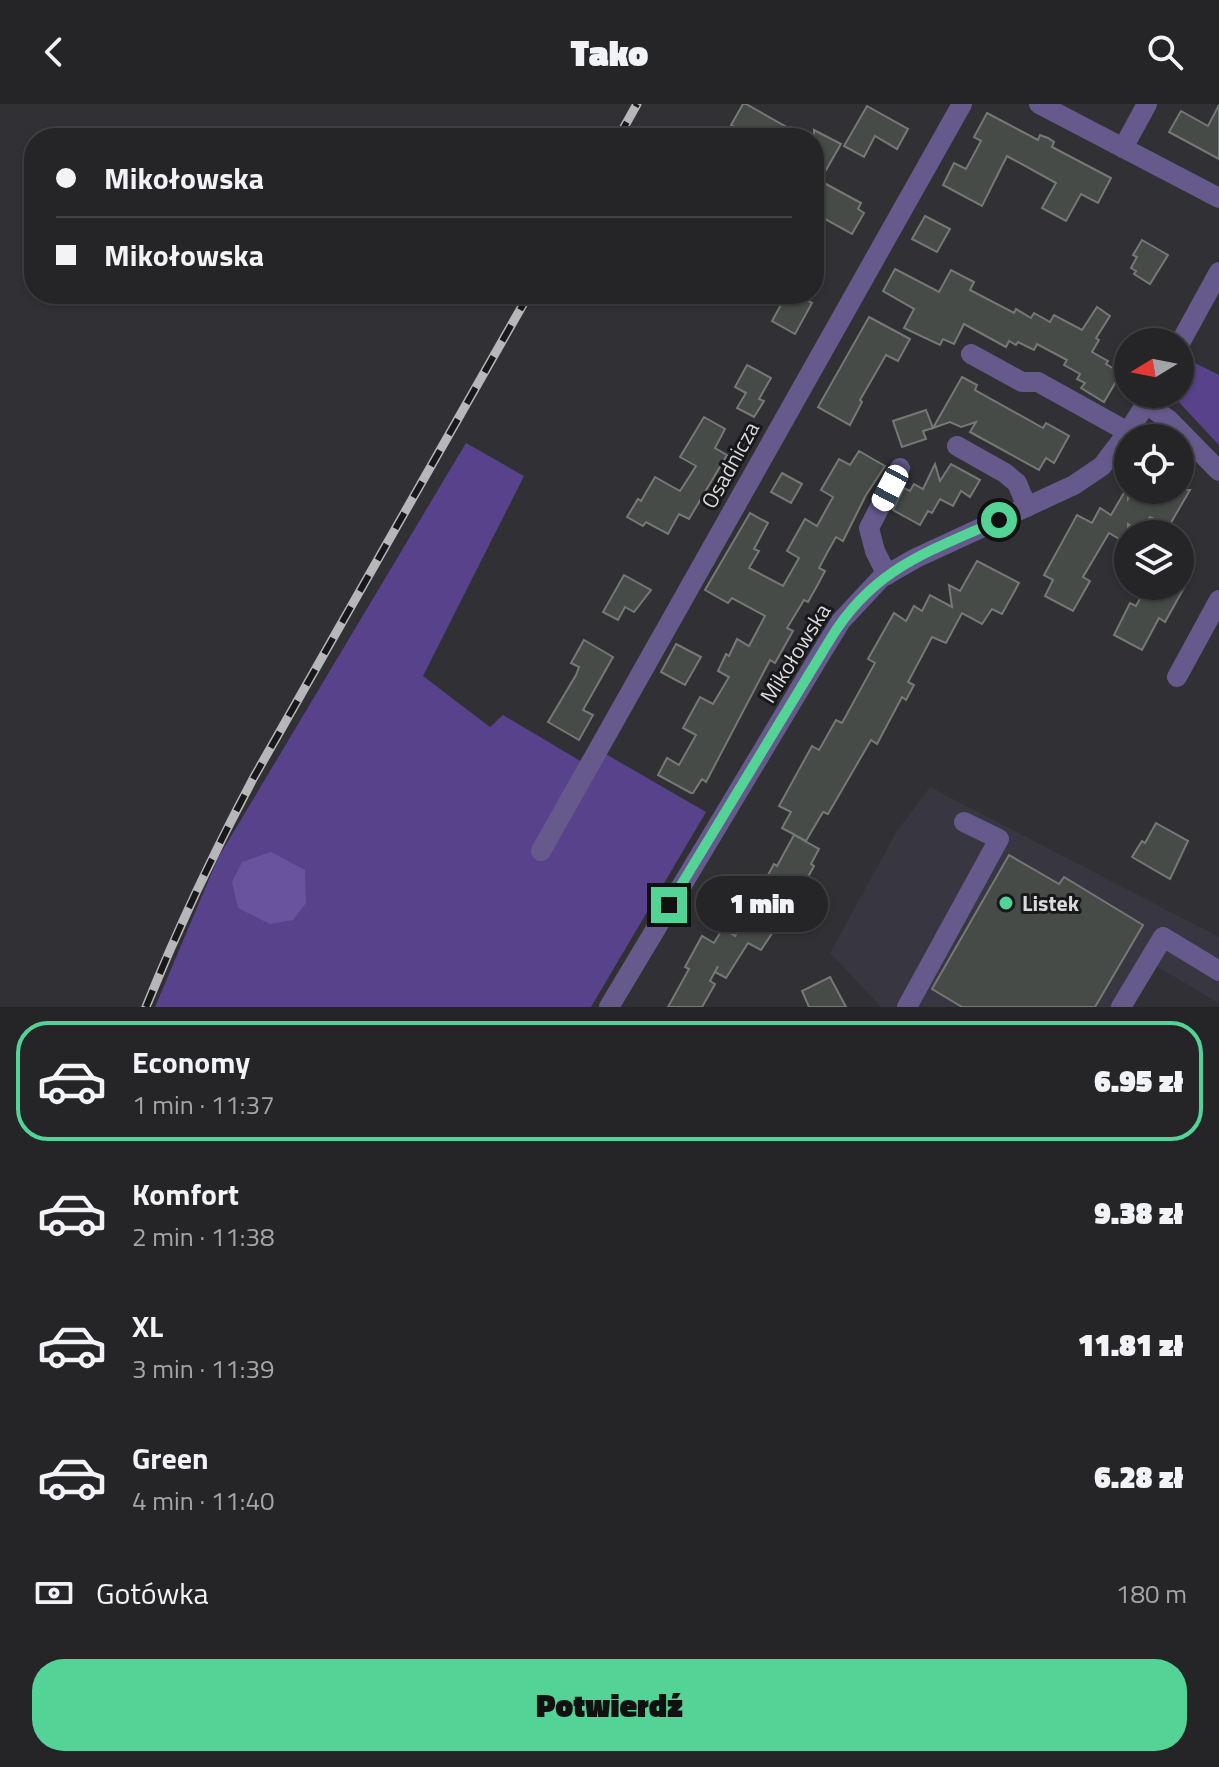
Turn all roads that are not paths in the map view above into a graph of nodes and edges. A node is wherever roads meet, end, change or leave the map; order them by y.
1 (962, 104) edge
2 (1039, 104) edge
3 (1147, 104) edge
4 (1123, 148) junction
5 (1219, 198) edge
6 (1219, 272) edge
7 (1188, 328) edge
8 (971, 354) dead end
9 (1158, 408) edge
10 (1114, 424) edge
11 (957, 446) dead end
12 (1114, 450) edge
13 (900, 468) dead end
14 (1219, 471) edge
15 (1027, 507) junction
16 (887, 575) junction
17 (1219, 600) edge
18 (1177, 677) dead end
19 (964, 822) dead end
20 (541, 851) dead end
21 (1219, 971) edge
22 (609, 1007) edge
23 (907, 1007) edge
24 (1121, 1007) edge

1 - 20 street, Osadnicza
2 - 4 street
3 - 4 street
4 - 5 street
6 - 7 street
8 - 10 street
9 - 14 street
11 - 15 street
12 - 15 street, Mikołowska
13 - 16 street
15 - 16 street, Mikołowska
16 - 22 street, Mikołowska
17 - 18 street
19 - 23 street
21 - 24 street

